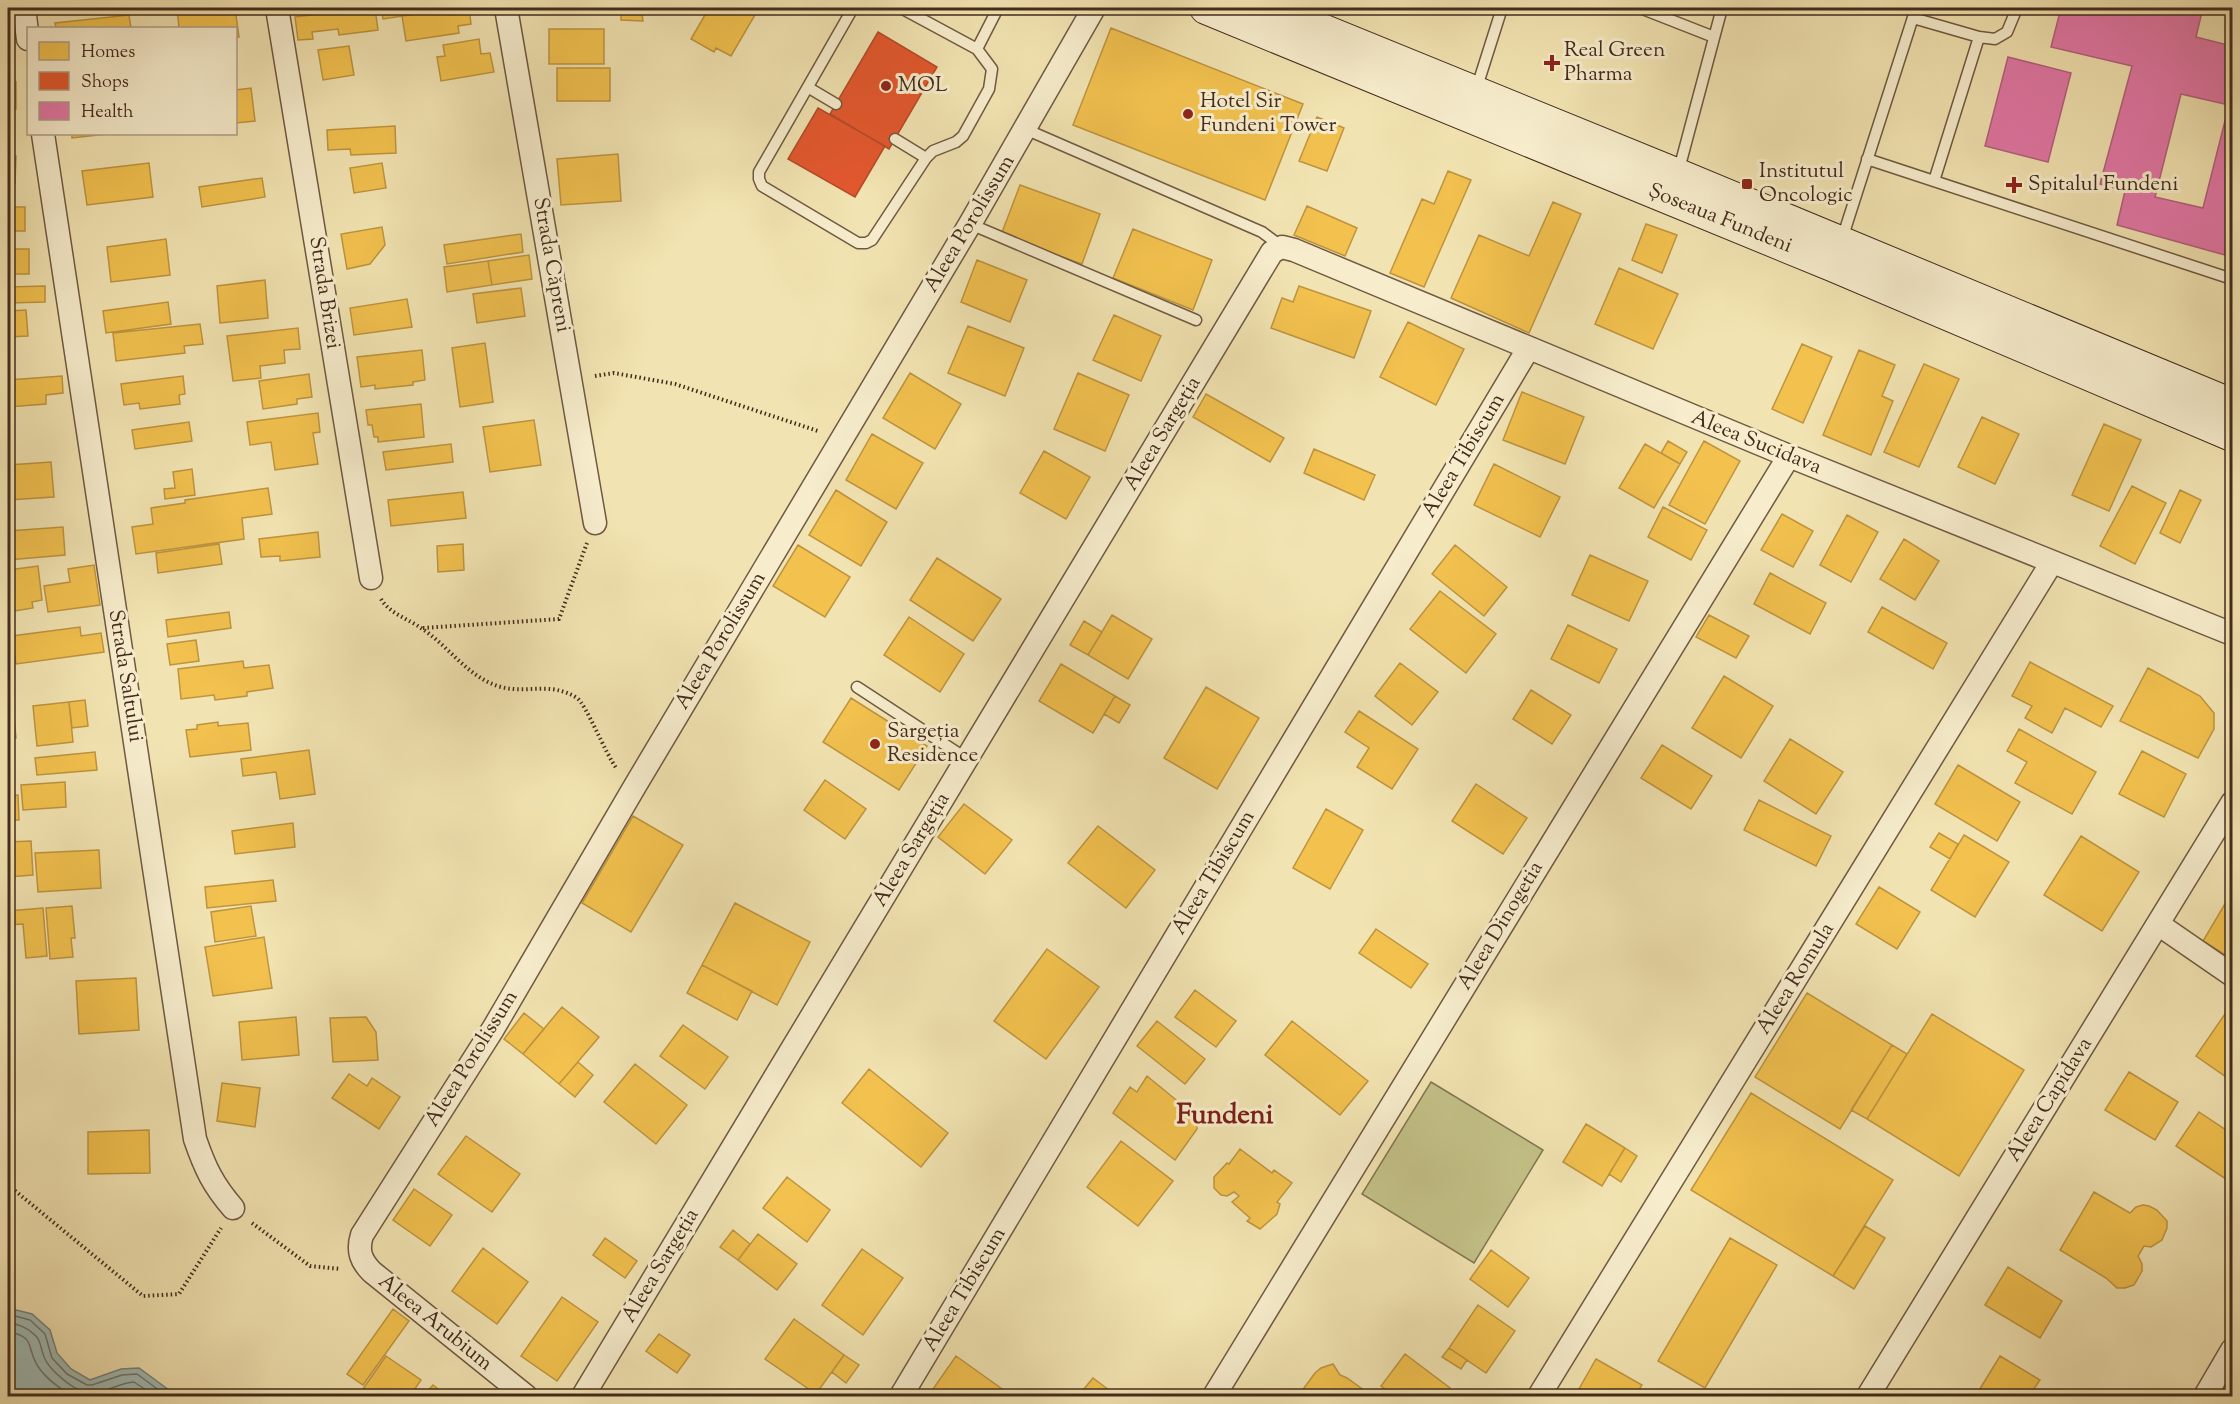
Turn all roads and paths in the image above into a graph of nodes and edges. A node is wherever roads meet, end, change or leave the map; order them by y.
1 (24, 8) edge
2 (277, 8) edge
3 (506, 8) edge
4 (853, 8) edge
5 (901, 8) edge
6 (998, 8) edge
7 (1094, 8) edge
8 (1206, 8) edge
9 (1268, 8) edge
10 (1502, 8) edge
11 (1640, 8) edge
12 (1722, 8) edge
13 (2017, 8) edge
14 (1914, 13) edge
15 (27, 31) edge
16 (1714, 37) junction
17 (1979, 37) junction
18 (977, 49) junction
19 (809, 88) junction
20 (1475, 93) junction
21 (836, 104) dead end
22 (1025, 129) junction
23 (43, 135) edge
24 (895, 139) dead end
25 (926, 158) junction
26 (1867, 159) junction
27 (1678, 175) junction
28 (1934, 181) junction
29 (970, 224) junction
30 (1841, 242) junction
31 (1282, 247) junction
32 (2232, 279) edge
33 (1196, 320) dead end
34 (1528, 349) junction
35 (571, 380) junction
36 (2232, 405) edge
37 (2232, 435) edge
38 (842, 438) junction
39 (1789, 456) junction
40 (595, 523) joint
41 (2052, 562) junction
42 (371, 578) joint
43 (423, 628) junction
44 (2232, 634) edge
45 (857, 687) dead end
46 (967, 759) junction
47 (635, 786) junction
48 (2232, 803) edge
49 (2158, 924) junction
50 (2232, 975) edge
51 (8, 1185) edge
52 (233, 1208) junction
53 (372, 1272) junction
54 (2232, 1350) edge
55 (526, 1396) edge
56 (583, 1396) edge
57 (901, 1396) edge
58 (1214, 1396) edge
59 (1539, 1396) edge
60 (1868, 1396) edge
61 (2205, 1396) edge

1 - 15 street
2 - 42 street, Strada Brizei
3 - 35 street, Strada Căpreni
4 - 19 lane
5 - 18 lane
6 - 18 lane
7 - 22 street, Aleea Porolissum
8 - 37 main road, Șoseaua Fundeni
9 - 20 main road, Șoseaua Fundeni
10 - 20 lane
11 - 16 lane
12 - 16 lane
13 - 17 lane
14 - 17 lane
14 - 26 lane
16 - 27 lane
17 - 28 lane
18 - 25 lane
19 - 21 lane
19 - 25 lane
20 - 27 main road, Șoseaua Fundeni
22 - 29 street, Aleea Porolissum
22 - 31 lane
23 - 52 street, Strada Saltului
24 - 25 lane
26 - 28 lane
26 - 30 lane
27 - 30 main road, Șoseaua Fundeni
28 - 32 lane
29 - 33 lane
29 - 38 street, Aleea Porolissum
30 - 36 main road, Șoseaua Fundeni
31 - 34 street, Aleea Sucidava
31 - 46 street, Aleea Sargeția
34 - 39 street, Aleea Sucidava
34 - 57 street, Aleea Tibiscum
35 - 38 path
35 - 40 street, Strada Căpreni
38 - 47 street, Aleea Porolissum
39 - 41 street, Aleea Sucidava
39 - 58 street, Aleea Dinogetia
40 - 43 path
41 - 44 street, Aleea Sucidava
41 - 59 street, Aleea Romula
42 - 43 path
43 - 47 path
45 - 46 lane
46 - 56 street, Aleea Sargeția
47 - 53 street, Aleea Porolissum
48 - 49 street, Aleea Capidava
49 - 50 street
49 - 60 street, Aleea Capidava
51 - 52 path
52 - 53 path
53 - 55 street, Aleea Arubium
54 - 61 street

